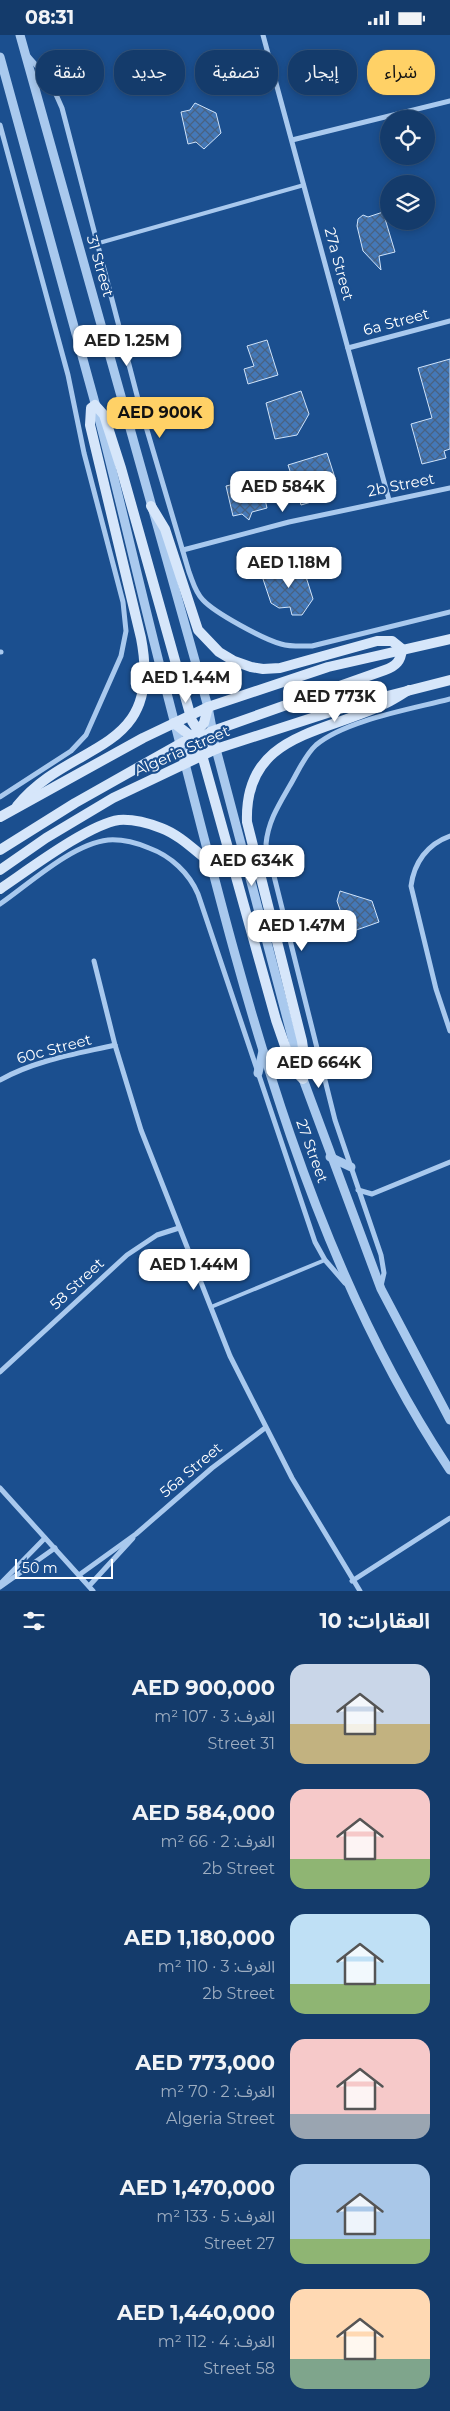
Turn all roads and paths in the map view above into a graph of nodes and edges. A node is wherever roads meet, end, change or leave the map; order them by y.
1 (20, 35) edge
2 (263, 35) edge
3 (26, 55) junction
4 (0, 57) edge
5 (450, 101) edge
6 (0, 125) edge
7 (292, 140) junction
8 (304, 185) junction
9 (99, 243) junction
10 (450, 321) edge
11 (348, 347) junction
12 (139, 403) junction
13 (95, 405) junction
14 (131, 428) junction
15 (450, 489) edge
16 (390, 500) junction
17 (151, 506) junction
18 (183, 549) junction
19 (450, 612) edge
20 (450, 639) edge
21 (402, 649) junction
22 (450, 681) edge
23 (409, 690) junction
24 (450, 699) edge
25 (208, 707) junction
26 (190, 715) junction
27 (174, 723) junction
28 (212, 731) junction
29 (197, 737) junction
30 (180, 745) junction
31 (216, 749) junction
32 (202, 755) junction
33 (184, 763) junction
34 (0, 797) edge
35 (17, 806) junction
36 (0, 817) edge
37 (450, 836) edge
38 (0, 850) edge
39 (211, 863) junction
40 (0, 870) edge
41 (0, 889) edge
42 (0, 904) edge
43 (94, 961) dead end
44 (450, 1031) edge
45 (116, 1045) junction
46 (263, 1050) junction
47 (258, 1073) junction
48 (303, 1079) junction
49 (0, 1080) edge
50 (330, 1157) junction
51 (450, 1162) edge
52 (351, 1167) junction
53 (358, 1190) junction
54 (179, 1228) junction
55 (325, 1260) junction
56 (350, 1288) junction
57 (381, 1289) junction
58 (211, 1307) junction
59 (0, 1372) edge
60 (450, 1420) edge
61 (265, 1428) junction
62 (450, 1470) edge
63 (0, 1488) edge
64 (450, 1518) edge
65 (136, 1534) junction
66 (45, 1538) junction
67 (54, 1549) junction
68 (79, 1575) junction
69 (352, 1581) junction
70 (0, 1585) edge
71 (88, 1586) junction
72 (93, 1591) edge
73 (360, 1591) edge

1 - 3 street, 31 Street
2 - 7 street, 27a Street
3 - 9 street
3 - 14 street, 31 Street
4 - 13 street
5 - 7 street
6 - 34 street
7 - 8 street, 27a Street
8 - 9 lane
8 - 11 street, 27a Street
9 - 12 street
10 - 11 street, 6a Street
11 - 16 street, 27a Street
12 - 14 street
12 - 18 street
13 - 26 main road
13 - 27 street
13 - 35 main road
14 - 17 street, 31 Street
15 - 16 street, 2b Street
16 - 18 street, 2b Street
17 - 21 main road
17 - 25 street, 31 Street
18 - 19 street
20 - 21 main road, Algeria Street
21 - 25 main road, Algeria Street
21 - 28 main road
22 - 23 main road, Algeria Street
23 - 31 main road, Algeria Street
23 - 48 main road
24 - 52 street
25 - 26 main road, Algeria Street
25 - 28 street, 31 Street
25 - 29 main road
26 - 27 main road, Algeria Street
26 - 29 main road
27 - 29 main road
27 - 30 street, 27 Street
27 - 35 main road, Algeria Street
28 - 29 main road
28 - 31 street, 27 Street
29 - 30 main road
29 - 31 main road
29 - 32 main road
29 - 33 main road
30 - 33 street, 27 Street
30 - 38 main road
31 - 32 main road, Algeria Street
31 - 48 street, 27 Street
32 - 33 main road, Algeria Street
32 - 48 main road
33 - 39 street, 27 Street
33 - 40 main road, Algeria Street
35 - 36 main road, Algeria Street
37 - 44 street
39 - 41 main road
39 - 46 street, 27 Street
42 - 47 street
43 - 45 street
45 - 49 street, 60c Street
45 - 54 street
46 - 47 street
46 - 56 street, 27 Street
47 - 55 street
48 - 50 street, 27 Street
50 - 52 street
50 - 57 street, 27 Street
51 - 53 street
52 - 53 street
53 - 57 street
54 - 58 street
54 - 59 street, 58 Street
55 - 56 street
55 - 58 lane
56 - 62 street, 27 Street
57 - 60 street, 27 Street
58 - 61 street
61 - 65 street, 56a Street
61 - 69 street
63 - 66 street
64 - 69 street
65 - 68 street, 56a Street
65 - 71 street, 56a Street
66 - 67 street
66 - 70 street
67 - 68 street
67 - 70 street
68 - 71 street
69 - 73 street
71 - 72 street

